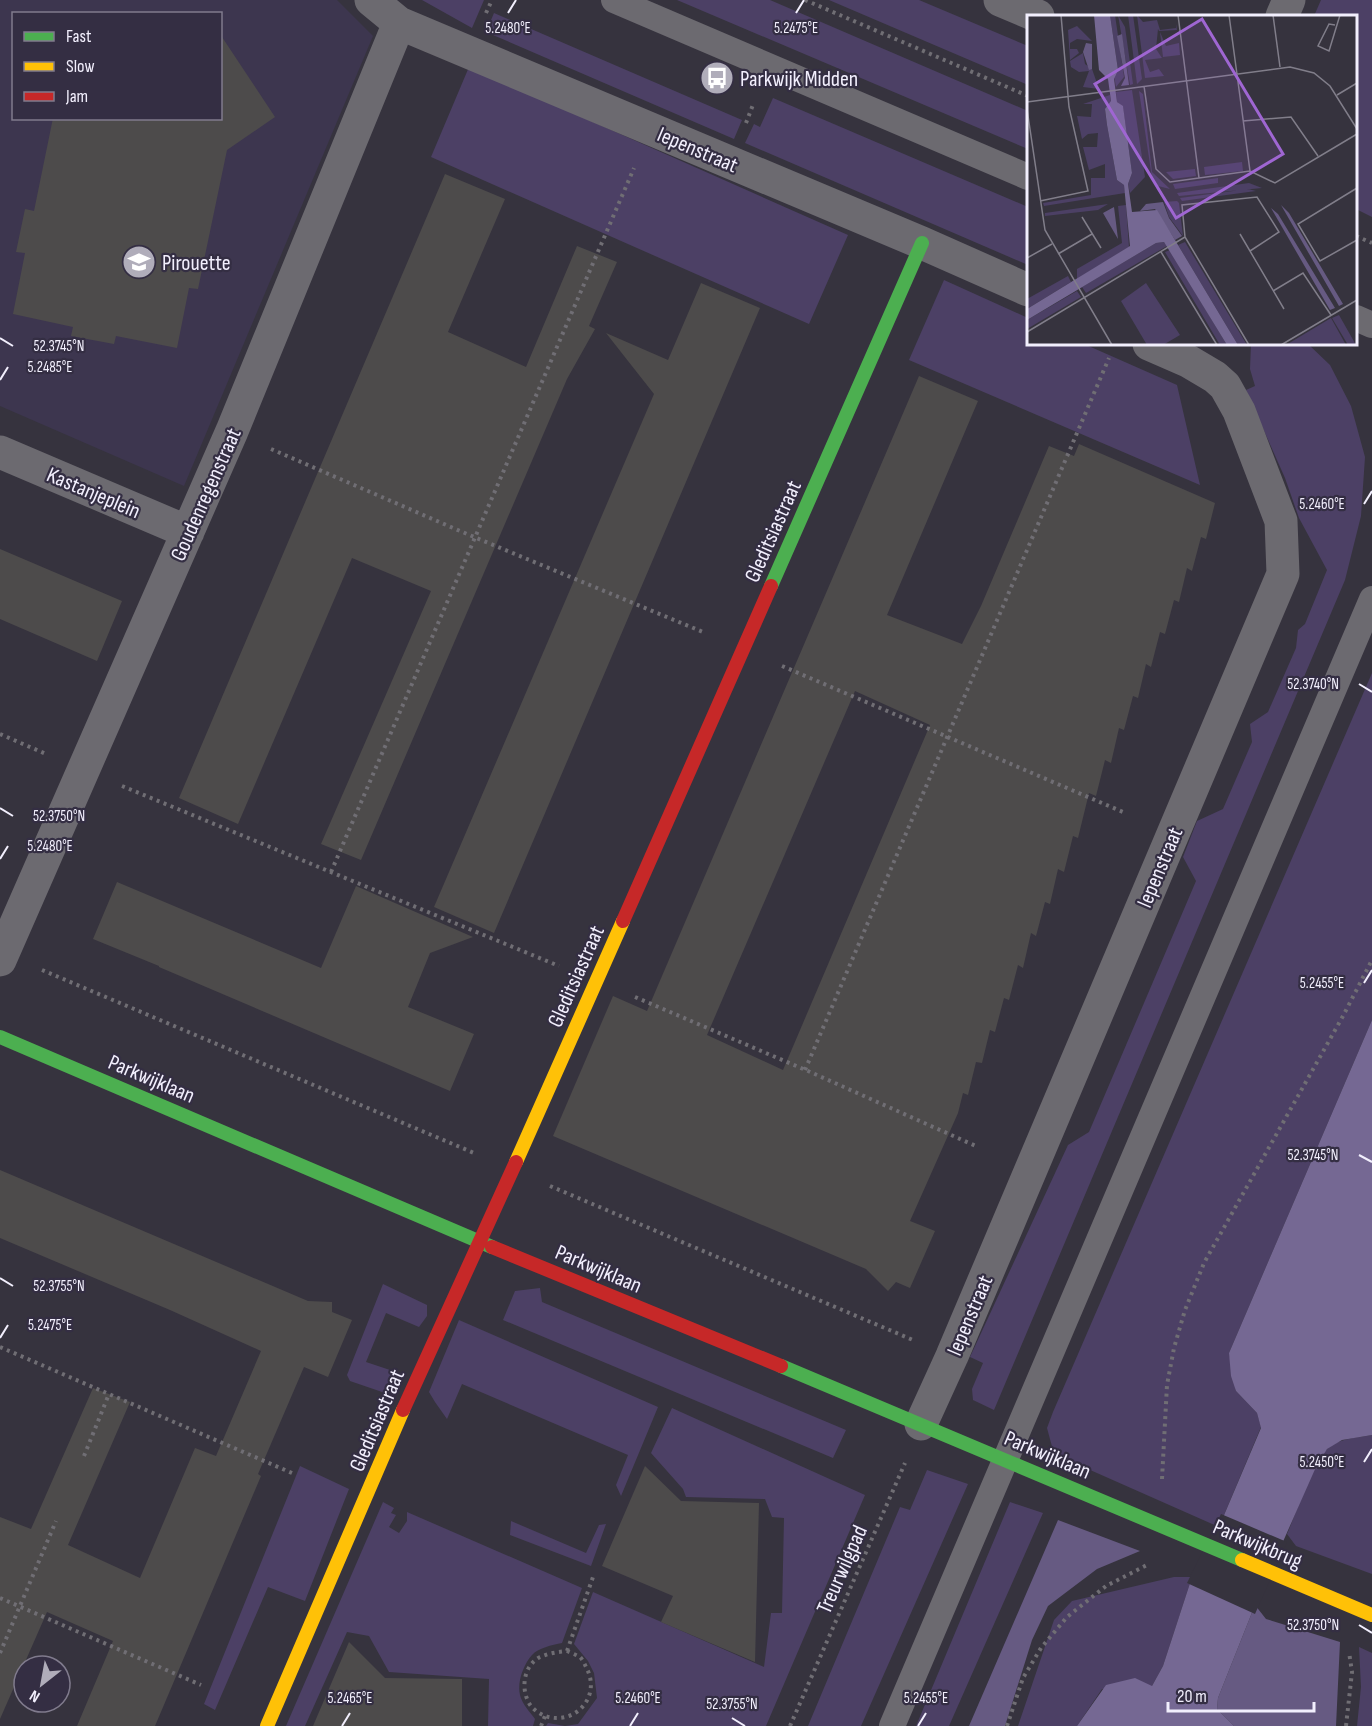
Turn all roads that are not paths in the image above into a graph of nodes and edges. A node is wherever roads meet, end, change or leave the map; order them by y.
1 (371, 0) edge
2 (614, 0) edge
3 (1000, 0) edge
4 (1289, 0) edge
5 (1036, 15) edge
6 (1282, 15) edge
7 (399, 22) junction
8 (1027, 176) edge
9 (922, 243) junction
10 (1027, 289) edge
11 (1357, 318) edge
12 (1372, 325) edge
13 (1151, 345) edge
14 (0, 452) edge
15 (188, 532) junction
16 (1372, 599) edge
17 (0, 960) edge
18 (0, 1037) edge
19 (479, 1241) junction
20 (921, 1424) junction
21 (1005, 1459) junction
22 (1183, 1534) joint
23 (1372, 1615) edge
24 (267, 1726) edge
25 (892, 1726) edge

1 - 7 street, Iepenstraat
2 - 8 lane
3 - 5 street
4 - 6 street
7 - 9 street, Iepenstraat
7 - 15 street, Goudenregenstraat
9 - 10 street, Iepenstraat
9 - 19 street, Gleditsiastraat
11 - 12 lane
13 - 20 street, Iepenstraat
14 - 15 street, Kastanjeplein
15 - 17 street, Goudenregenstraat
16 - 21 lane
18 - 19 street, Parkwijklaan
19 - 20 street, Parkwijklaan
19 - 24 street, Gleditsiastraat
20 - 21 street, Parkwijklaan
21 - 22 street, Parkwijklaan
21 - 25 lane
22 - 23 street, Parkwijkbrug

